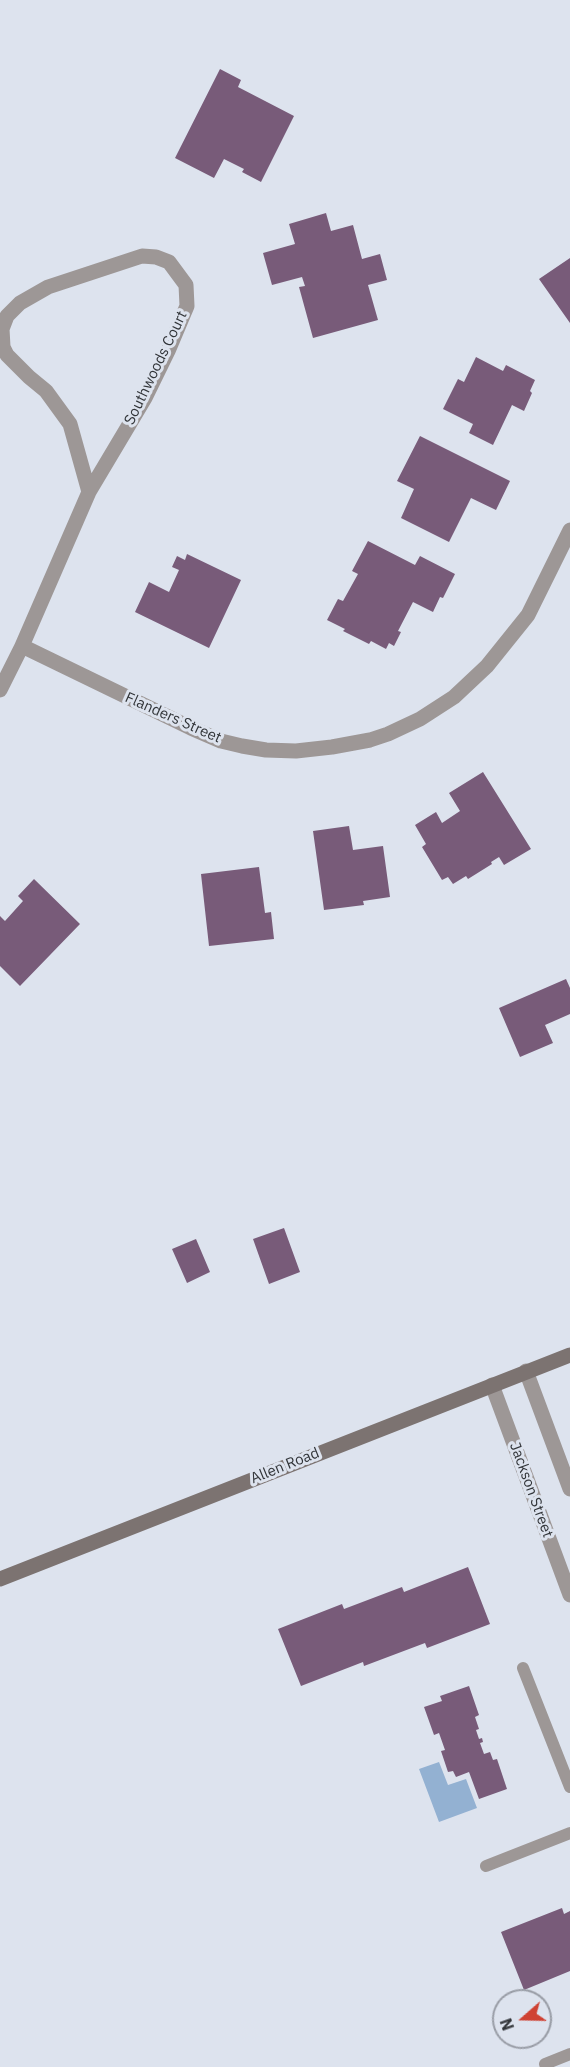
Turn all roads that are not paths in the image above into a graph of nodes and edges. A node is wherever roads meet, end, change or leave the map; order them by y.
1 (89, 492) junction
2 (570, 530) edge
3 (22, 646) junction
4 (0, 690) edge
5 (570, 1354) edge
6 (526, 1371) junction
7 (492, 1385) junction
8 (570, 1489) edge
9 (0, 1579) edge
10 (570, 1595) edge
11 (523, 1668) dead end
12 (570, 1787) edge
13 (570, 1833) edge
14 (486, 1866) dead end
15 (570, 2054) edge
16 (545, 2064) dead end

1 - 1 street, Southwoods Court
1 - 3 street, Southwoods Court
2 - 3 street, Flanders Street
3 - 4 street
5 - 6 main road, Allen Road
6 - 7 main road, Allen Road
6 - 8 street
7 - 9 main road, Allen Road
7 - 10 street, Jackson Street
11 - 12 lane
13 - 14 lane
15 - 16 lane

